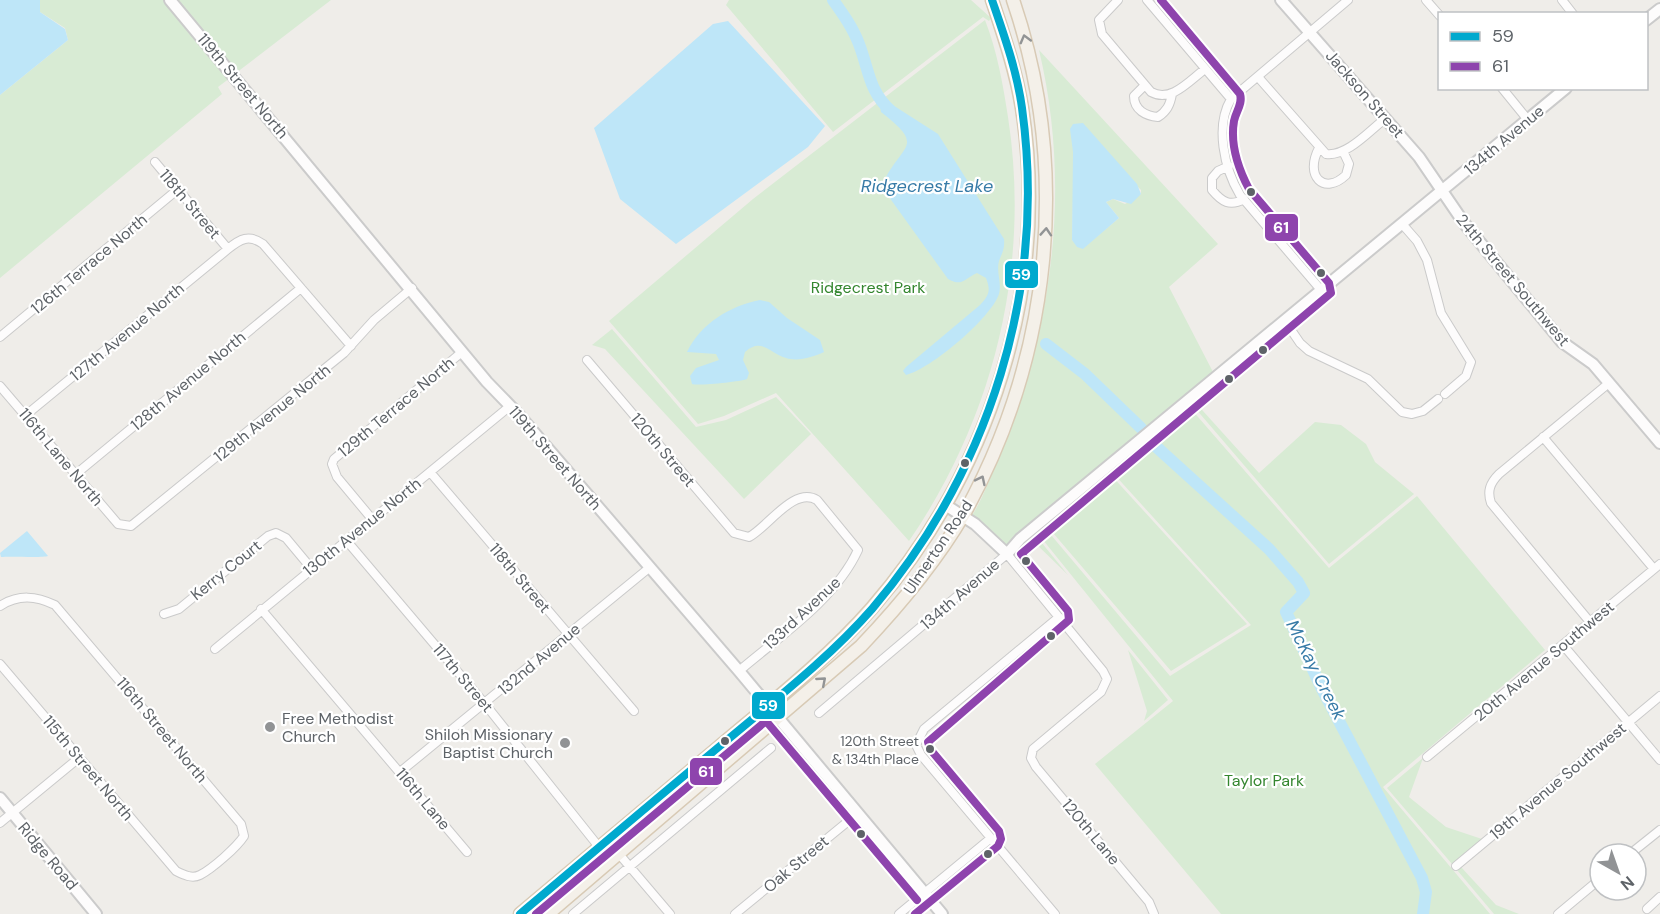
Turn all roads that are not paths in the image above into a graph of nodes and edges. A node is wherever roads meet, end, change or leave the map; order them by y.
1 (170, 0) edge
2 (992, 0) edge
3 (1013, 0) edge
4 (1118, 0) edge
5 (1147, 0) edge
6 (1281, 0) edge
7 (1348, 0) edge
8 (1426, 0) edge
9 (1562, 0) edge
10 (1660, 9) edge
11 (1571, 12) edge
12 (1438, 14) edge
13 (1648, 19) edge
14 (1311, 31) junction
15 (1205, 69) junction
16 (1258, 77) junction
17 (1145, 85) junction
18 (1504, 90) edge
19 (1564, 90) edge
20 (1172, 94) junction
21 (1231, 99) junction
22 (1386, 118) junction
23 (1528, 120) junction
24 (1318, 147) junction
25 (1343, 151) junction
26 (154, 162) dead end
27 (1228, 166) junction
28 (177, 190) junction
29 (1442, 193) junction
30 (1244, 199) junction
31 (1403, 225) junction
32 (228, 249) junction
33 (302, 288) junction
34 (412, 288) junction
35 (1321, 290) junction
36 (1285, 321) junction
37 (0, 337) edge
38 (351, 346) junction
39 (462, 352) junction
40 (587, 360) dead end
41 (1609, 382) junction
42 (0, 386) edge
43 (510, 406) junction
44 (26, 415) junction
45 (1543, 437) junction
46 (1660, 443) edge
47 (430, 472) junction
48 (76, 474) junction
49 (947, 506) junction
50 (963, 516) junction
51 (372, 519) junction
52 (124, 527) joint
53 (346, 540) junction
54 (858, 550) joint
55 (1007, 554) junction
56 (1657, 566) edge
57 (311, 568) junction
58 (649, 568) junction
59 (0, 606) edge
60 (261, 609) junction
61 (164, 614) dead end
62 (1059, 617) junction
63 (1590, 622) junction
64 (568, 635) junction
65 (1563, 645) junction
66 (215, 649) dead end
67 (0, 664) edge
68 (739, 671) junction
69 (1660, 696) edge
70 (485, 704) junction
71 (767, 706) junction
72 (634, 711) dead end
73 (819, 713) dead end
74 (778, 719) junction
75 (1629, 722) junction
76 (771, 748) dead end
77 (80, 757) junction
78 (1427, 757) dead end
79 (1660, 760) edge
80 (400, 772) junction
81 (0, 798) edge
82 (12, 813) junction
83 (857, 814) junction
84 (0, 823) edge
85 (1660, 830) edge
86 (991, 838) junction
87 (1645, 842) edge
88 (599, 847) junction
89 (468, 852) dead end
90 (619, 854) junction
91 (1456, 866) dead end
92 (629, 867) junction
93 (176, 871) joint
94 (1588, 889) edge
95 (925, 893) junction
96 (1660, 897) edge
97 (1647, 909) dead end
98 (532, 911) edge
99 (96, 914) edge
100 (520, 914) edge
101 (548, 914) edge
102 (573, 914) edge
103 (669, 914) edge
104 (735, 914) edge
105 (899, 914) edge
106 (942, 914) edge
107 (1055, 914) edge
108 (1154, 914) edge
109 (1558, 914) edge

1 - 34 street, 119th Street North
2 - 49 main road, Ulmerton Road
50 -> 3 main road, Ulmerton Road
4 - 17 street
5 - 15 street
6 - 14 street, Jackson Street
7 - 14 street
8 - 12 street
9 - 11 street
10 - 13 street
14 - 16 street
14 - 22 street, Jackson Street
15 - 20 street
15 - 21 street
16 - 21 street
16 - 24 street
17 - 20 street
17 - 20 street
18 - 23 street
19 - 23 street, 134th Avenue
21 - 27 street
22 - 25 street
22 - 29 street, Jackson Street
23 - 29 street, 134th Avenue
24 - 25 street
24 - 25 street
26 - 28 street, 118th Street
27 - 30 street
27 - 30 street
28 - 32 street, 118th Street
28 - 37 street, 126th Terrace North
29 - 31 street, 134th Avenue
29 - 41 street, 24th Street Southwest
30 - 35 street
31 - 35 street, 134th Avenue
31 - 36 street
32 - 33 street, 118th Street
32 - 44 street, 127th Avenue North
33 - 38 street, 118th Street
33 - 48 street, 128th Avenue North
34 - 38 street, 129th Avenue North
34 - 39 street, 119th Street North
35 - 36 street, 134th Avenue
36 - 55 street, 134th Avenue
38 - 52 street, 129th Avenue North
39 - 43 street, 119th Street North
39 - 51 street, 129th Terrace North
40 - 54 street, 120th Street
41 - 45 street
41 - 46 street, 24th Street Southwest
42 - 44 street, 116th Lane North
43 - 47 street, 130th Avenue North
43 - 58 street, 119th Street North
44 - 48 street, 116th Lane North
45 - 56 street
45 - 63 street
47 - 51 street, 130th Avenue North
47 - 64 street, 118th Street
48 - 52 street, 116th Lane North
49 - 50 street
49 - 71 main road, Ulmerton Road
50 - 55 street
74 -> 50 main road, Ulmerton Road
51 - 53 street, 130th Avenue North
53 - 57 street, 130th Avenue North
53 - 70 street, 117th Street
54 - 68 street, 133rd Avenue
55 - 62 street
55 - 73 street, 134th Avenue
56 - 63 street, 20th Avenue Southwest
57 - 60 street, 130th Avenue North
57 - 61 street, Kerry Court
58 - 64 street, 132nd Avenue
58 - 68 street, 119th Street North
59 - 93 street, 116th Street North
60 - 66 street, 130th Avenue North
60 - 80 street, 116th Lane
62 - 86 street
62 - 108 street, 120th Lane
63 - 65 street, 20th Avenue Southwest
64 - 70 street, 132nd Avenue
64 - 72 street, 118th Street
65 - 75 street
65 - 78 street, 20th Avenue Southwest
67 - 77 street, 115th Street North
68 - 71 street, 119th Street North
69 - 75 street, 19th Avenue Southwest
70 - 80 street, 132nd Avenue
70 - 88 street, 117th Street
71 - 74 street, 119th Street North
71 - 88 main road, Ulmerton Road
74 - 83 street, 119th Street North
74 - 90 main road, Ulmerton Road
75 - 79 street
75 - 91 street, 19th Avenue Southwest
76 - 92 street
77 - 82 street
77 - 93 street, 115th Street North
80 - 89 street, 116th Lane
81 - 82 street, Ridge Road
82 - 84 street
82 - 99 street, Ridge Road
83 - 95 street, 119th Street North
83 - 104 street, Oak Street
85 - 87 street
86 - 95 street
86 - 107 street
88 - 98 main road, Ulmerton Road
90 - 92 street
90 - 101 main road, Ulmerton Road
92 - 102 street
92 - 103 street
94 - 109 street
95 - 105 street
95 - 106 street, 119th Street North
96 - 97 street
98 - 100 main road, Ulmerton Road

